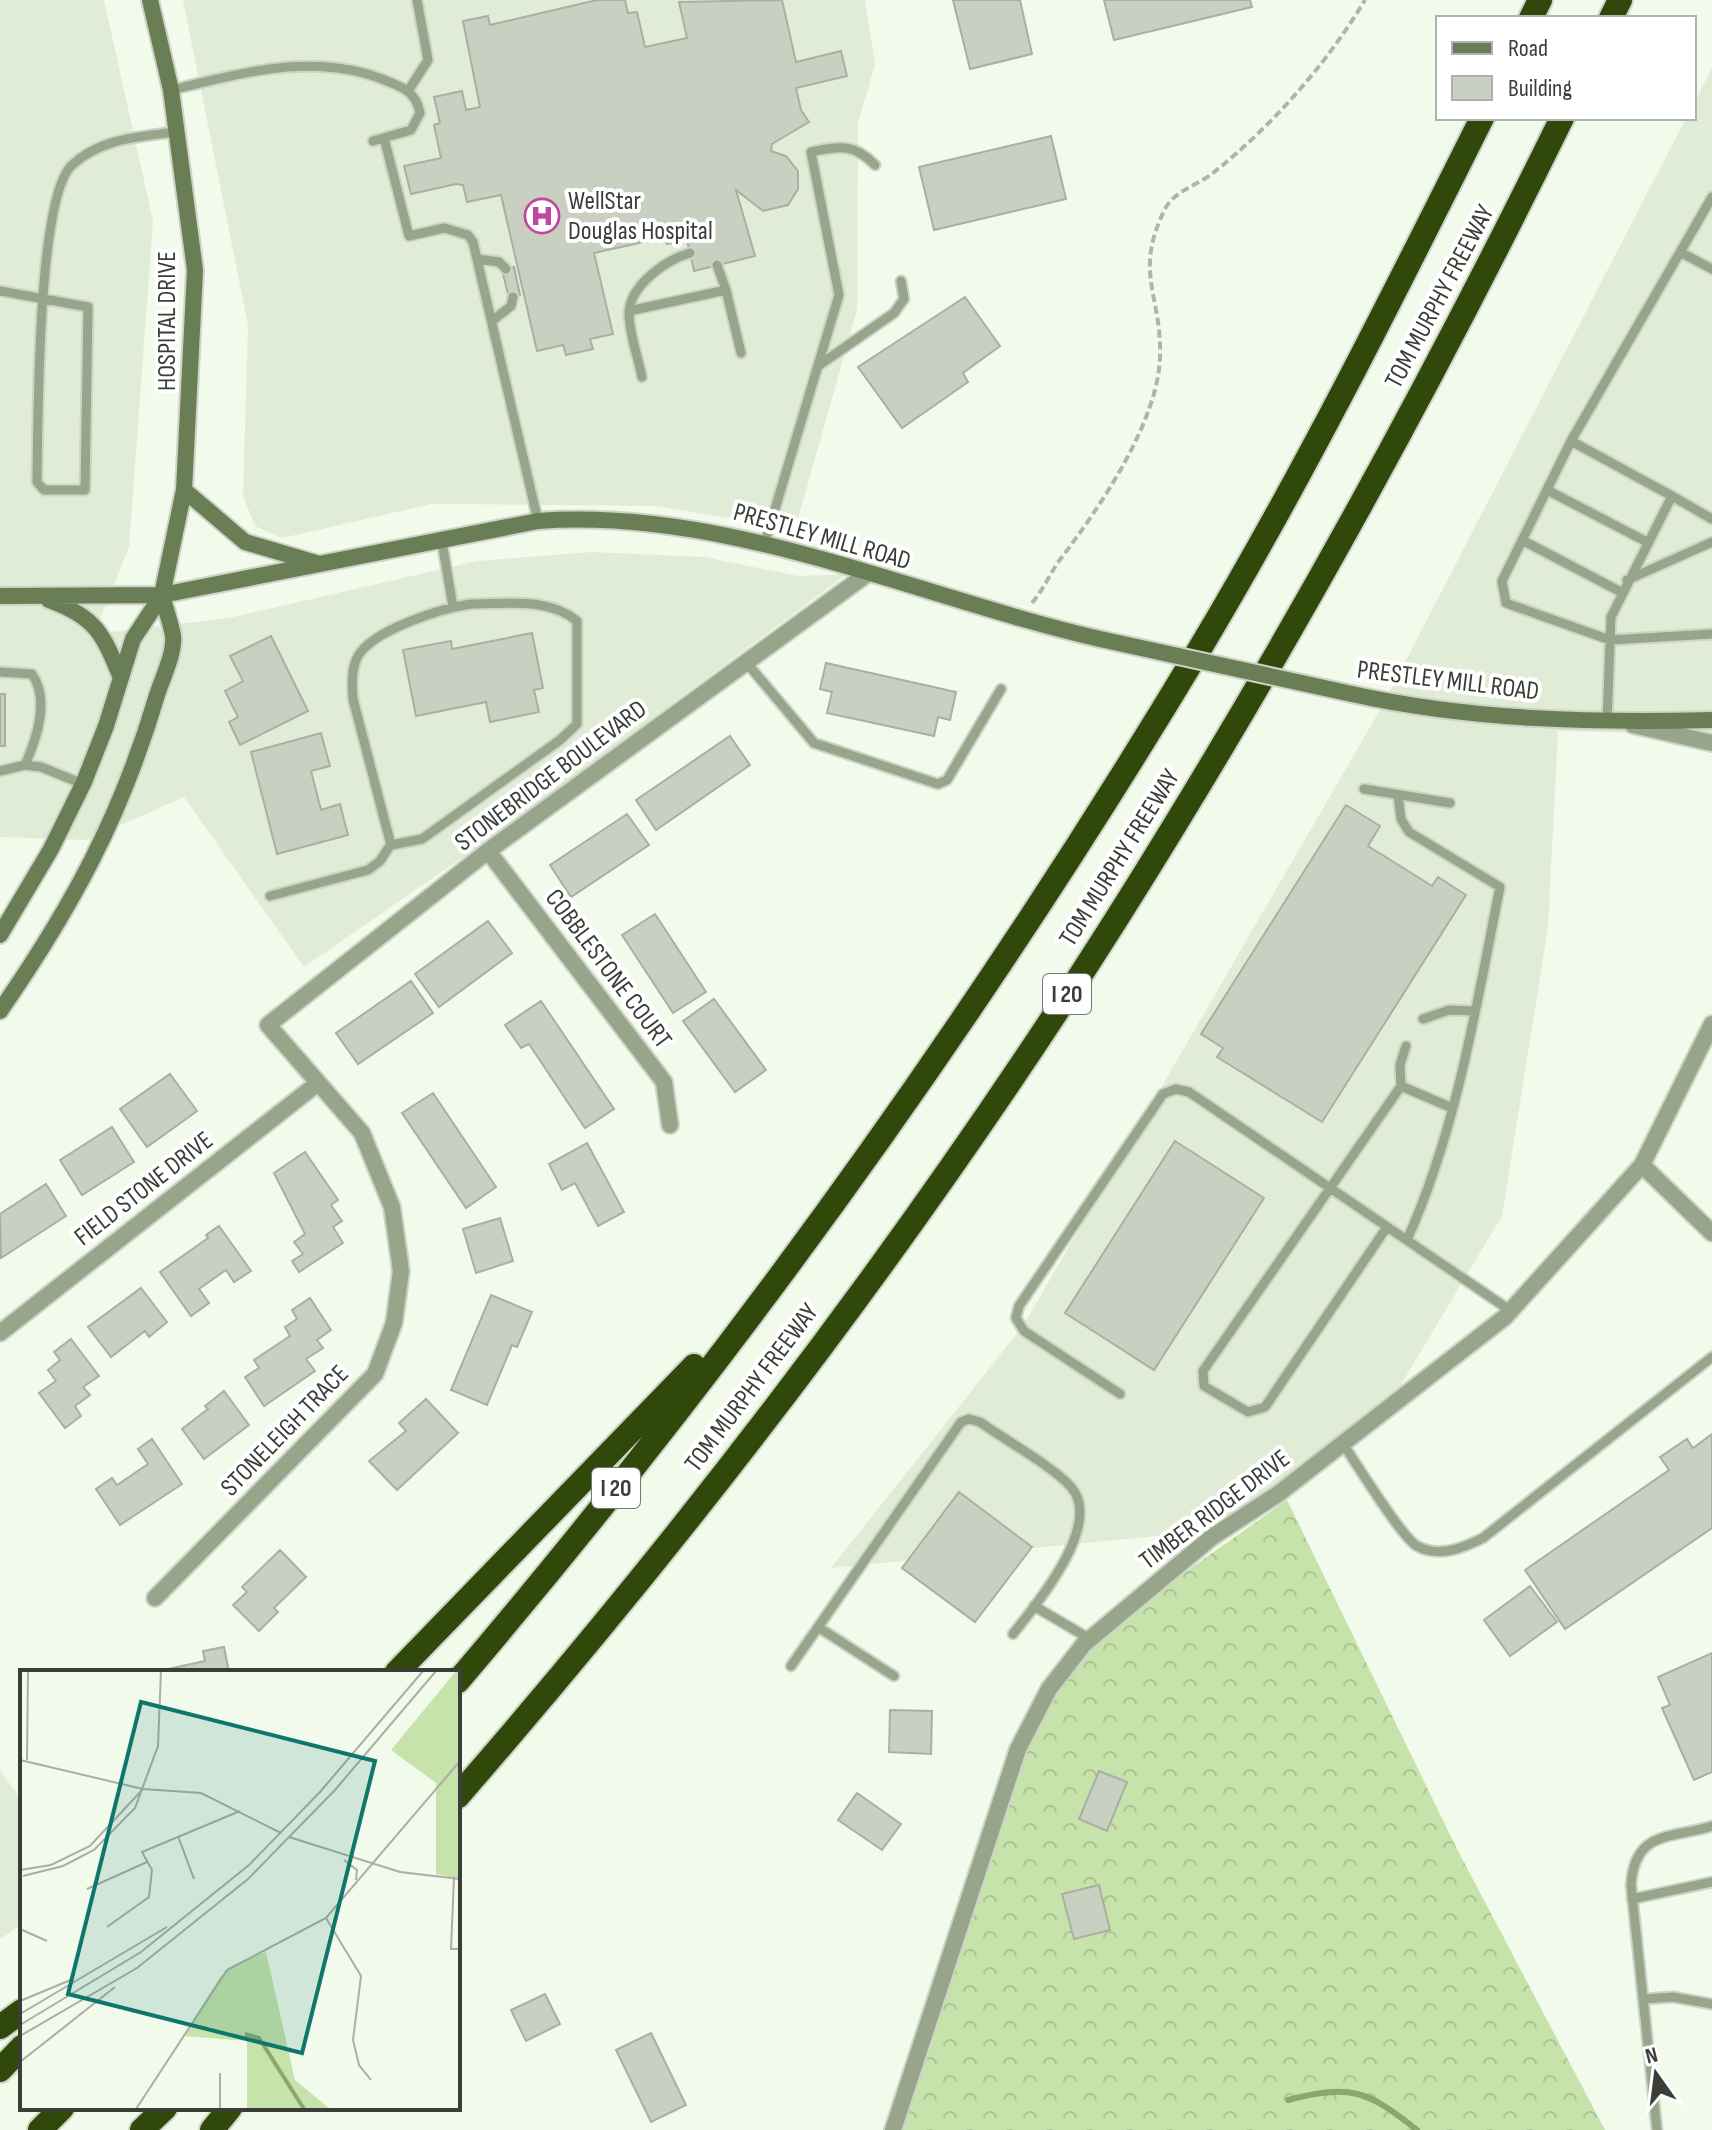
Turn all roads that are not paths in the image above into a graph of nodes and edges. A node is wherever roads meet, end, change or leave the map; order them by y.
1 (150, 0) edge
2 (417, 0) edge
3 (171, 90) junction
4 (408, 91) junction
5 (1481, 120) edge
6 (1561, 120) edge
7 (175, 132) junction
8 (384, 138) junction
9 (373, 141) dead end
10 (875, 165) dead end
11 (1712, 197) edge
12 (1680, 252) junction
13 (690, 253) dead end
14 (477, 259) junction
15 (717, 265) dead end
16 (506, 269) dead end
17 (1712, 269) edge
18 (901, 281) dead end
19 (726, 290) junction
20 (0, 291) edge
21 (42, 297) junction
22 (513, 297) dead end
23 (629, 311) junction
24 (492, 321) junction
25 (741, 353) dead end
26 (818, 366) junction
27 (642, 377) dead end
28 (1571, 441) junction
29 (184, 490) junction
30 (1547, 490) junction
31 (1672, 496) junction
32 (1712, 519) edge
33 (538, 521) junction
34 (1522, 540) junction
35 (442, 542) junction
36 (1647, 542) junction
37 (1712, 542) edge
38 (764, 546) junction
39 (322, 564) junction
40 (867, 574) junction
41 (1627, 580) junction
42 (1621, 592) junction
43 (162, 595) junction
44 (0, 596) edge
45 (37, 596) junction
46 (453, 607) junction
47 (1712, 634) edge
48 (1610, 640) junction
49 (746, 662) junction
50 (0, 672) edge
51 (121, 678) junction
52 (1001, 689) dead end
53 (1712, 720) edge
54 (1615, 722) junction
55 (1712, 743) edge
56 (25, 765) junction
57 (0, 771) edge
58 (83, 784) junction
59 (1364, 789) dead end
60 (1398, 795) junction
61 (1450, 803) dead end
62 (391, 844) junction
63 (488, 851) junction
64 (270, 896) dead end
65 (0, 935) edge
66 (0, 1011) edge
67 (1475, 1011) junction
68 (1423, 1019) dead end
69 (1712, 1024) edge
70 (268, 1025) joint
71 (1406, 1046) dead end
72 (318, 1083) junction
73 (1401, 1086) junction
74 (1452, 1108) junction
75 (670, 1125) dead end
76 (1642, 1165) junction
77 (1329, 1187) junction
78 (1387, 1227) junction
79 (1712, 1233) edge
80 (1407, 1240) junction
81 (769, 1291) junction
82 (1511, 1311) junction
83 (0, 1333) edge
84 (1712, 1357) edge
85 (1120, 1394) dead end
86 (1343, 1444) junction
87 (155, 1598) dead end
88 (1034, 1606) junction
89 (818, 1627) junction
90 (1013, 1634) dead end
91 (1090, 1639) junction
92 (791, 1666) dead end
93 (399, 1670) edge
94 (894, 1676) dead end
95 (460, 1679) edge
96 (460, 1794) edge
97 (1712, 1826) edge
98 (1712, 1882) edge
99 (1632, 1899) junction
100 (1643, 1999) junction
101 (1712, 2004) edge
102 (20, 2012) edge
103 (0, 2027) edge
104 (20, 2049) edge
105 (0, 2070) edge
106 (60, 2110) edge
107 (163, 2110) edge
108 (228, 2110) edge
109 (40, 2130) edge
110 (142, 2130) edge
111 (212, 2130) edge
112 (893, 2130) edge
113 (1657, 2130) edge

1 - 3 street, HOSPITAL DRIVE
2 - 4 lane
3 - 4 lane
3 - 7 street, HOSPITAL DRIVE
4 - 8 lane
5 - 81 highway, TOM MURPHY FREEWAY / I 20
6 - 96 highway, TOM MURPHY FREEWAY / I 20
7 - 21 lane
7 - 29 street, HOSPITAL DRIVE
8 - 9 lane
8 - 14 lane
10 - 26 lane
11 - 12 lane
12 - 17 lane
12 - 28 lane
13 - 23 lane
14 - 16 lane
14 - 24 lane
15 - 19 lane
18 - 26 lane
19 - 23 lane
19 - 25 lane
20 - 21 lane
21 - 21 lane
22 - 24 lane
23 - 27 lane
24 - 33 lane
26 - 38 lane
28 - 30 lane
28 - 31 lane
29 - 39 street
29 - 43 street, HOSPITAL DRIVE
30 - 34 lane
30 - 36 lane
31 - 32 lane
31 - 36 lane
33 - 35 street, PRESTLEY MILL ROAD
33 - 38 street, PRESTLEY MILL ROAD
34 - 42 lane
34 - 48 lane
35 - 39 street, PRESTLEY MILL ROAD
35 - 46 lane
36 - 41 lane
37 - 41 lane
38 - 40 street, PRESTLEY MILL ROAD
39 - 43 street, PRESTLEY MILL ROAD
40 - 49 street, STONEBRIDGE BOULEVARD
40 - 54 street, PRESTLEY MILL ROAD, bridge
41 - 42 lane
42 - 48 lane
43 - 45 street, PRESTLEY MILL ROAD
43 - 51 street, HOSPITAL DRIVE
43 - 66 street, HOSPITAL DRIVE
44 - 45 street, PRESTLEY MILL ROAD
45 - 51 street
46 - 62 lane
46 - 62 lane
47 - 48 lane
48 - 54 lane
49 - 52 lane
49 - 63 street, STONEBRIDGE BOULEVARD
50 - 56 lane
51 - 58 street, HOSPITAL DRIVE
53 - 54 street, PRESTLEY MILL ROAD
54 - 55 street, PRESTLEY MILL ROAD
56 - 57 lane
56 - 58 lane
58 - 65 street, HOSPITAL DRIVE
59 - 60 lane
60 - 61 lane
60 - 67 lane
62 - 64 lane
63 - 70 street, STONEBRIDGE BOULEVARD
63 - 75 street, COBBLESTONE COURT
67 - 68 lane
67 - 74 lane
69 - 76 street, TIMBER RIDGE DRIVE
70 - 72 street, STONELEIGH TRACE
71 - 73 lane
72 - 83 street, FIELD STONE DRIVE
72 - 87 street, STONELEIGH TRACE
73 - 74 lane
73 - 77 lane
74 - 80 lane
76 - 79 street
76 - 82 street, TIMBER RIDGE DRIVE
77 - 78 lane
77 - 78 lane
77 - 85 lane
78 - 80 lane
80 - 82 lane
81 - 93 highway
81 - 95 highway, TOM MURPHY FREEWAY / I 20
82 - 86 street, TIMBER RIDGE DRIVE
84 - 86 lane
86 - 91 street, TIMBER RIDGE DRIVE
88 - 89 lane
88 - 90 lane
88 - 91 lane
89 - 92 lane
89 - 94 lane
91 - 112 street, TIMBER RIDGE DRIVE
97 - 99 lane
98 - 99 lane
99 - 100 lane
100 - 101 lane
100 - 113 lane
102 - 103 highway
104 - 105 highway
106 - 109 highway
107 - 110 highway
108 - 111 highway

